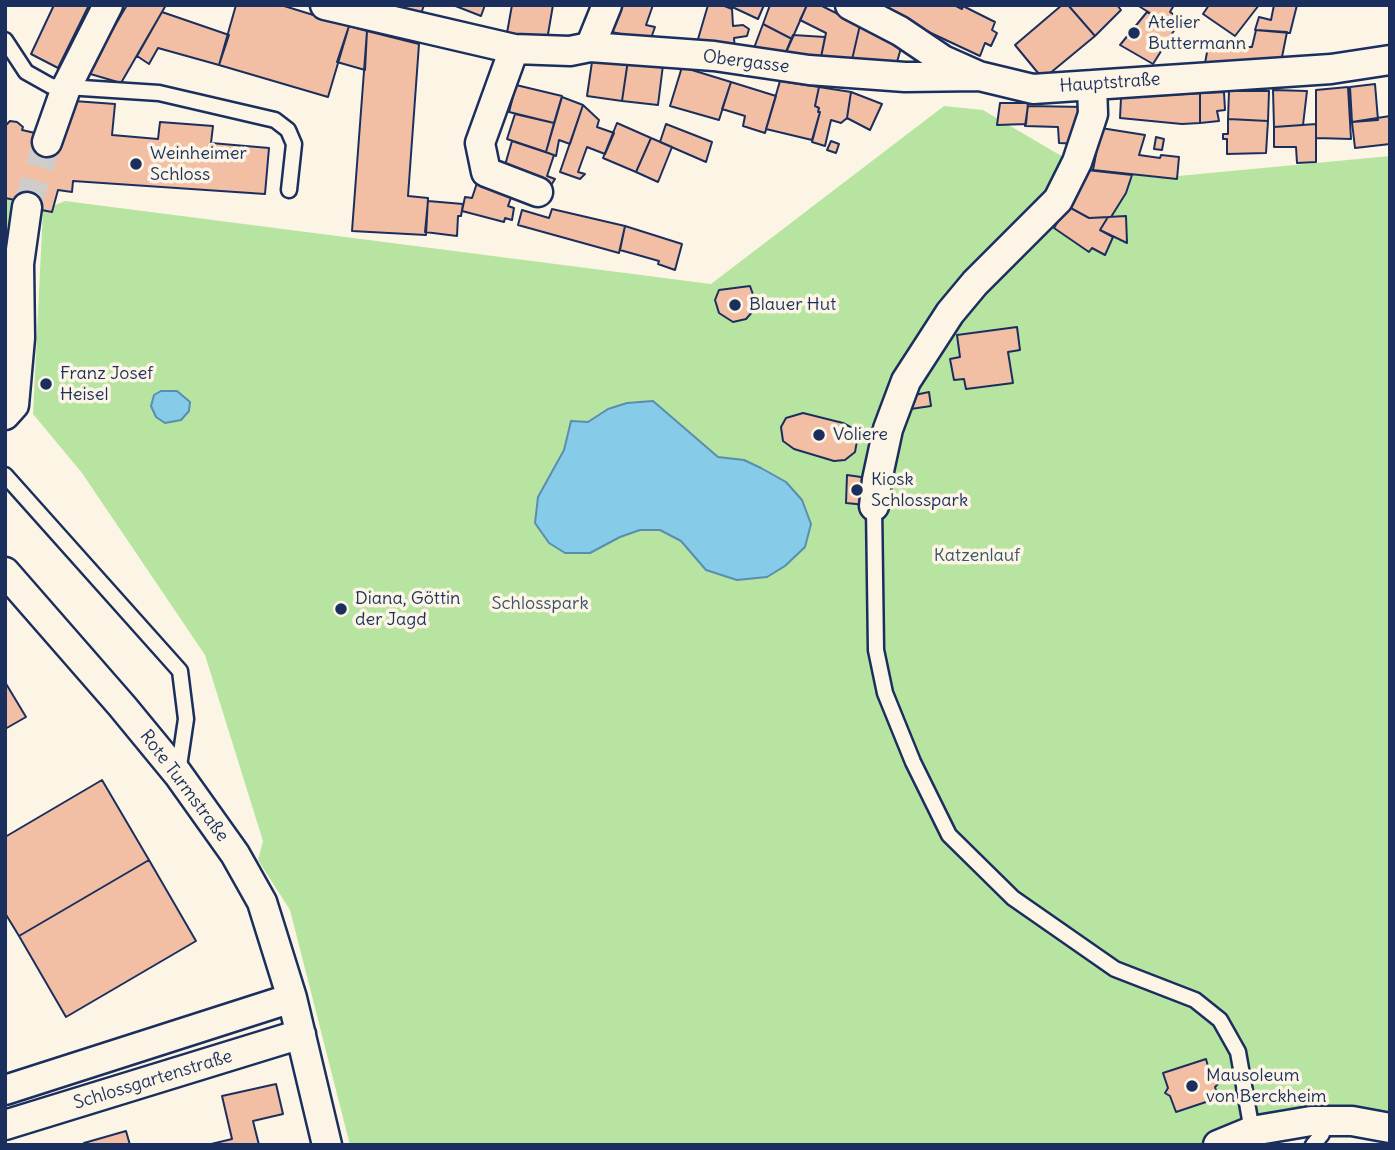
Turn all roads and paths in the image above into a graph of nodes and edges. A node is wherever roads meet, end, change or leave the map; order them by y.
1 (108, 5) edge
2 (325, 5) edge
3 (607, 5) edge
4 (850, 5) edge
5 (5, 40) edge
6 (590, 47) junction
7 (514, 50) junction
8 (1390, 60) edge
9 (979, 76) junction
10 (1092, 85) junction
11 (66, 88) junction
12 (47, 142) tunnel mouth
13 (289, 190) dead end
14 (538, 191) dead end
15 (27, 207) tunnel mouth
16 (5, 415) edge
17 (5, 475) edge
18 (874, 506) joint
19 (5, 572) edge
20 (178, 774) junction
21 (292, 998) junction
22 (301, 1034) junction
23 (5, 1090) edge
24 (5, 1125) edge
25 (1390, 1128) edge
26 (1252, 1131) junction
27 (1317, 1133) edge
28 (327, 1145) edge
29 (1218, 1145) edge

1 - 11 street
2 - 7 street, Obergasse
3 - 6 street
4 - 9 street, Hauptstraße
5 - 11 lane
6 - 7 street, Obergasse
6 - 9 street, Obergasse
7 - 14 street
8 - 10 street, Hauptstraße
9 - 10 street, Hauptstraße
10 - 18 street
11 - 12 street
11 - 13 lane
15 - 16 street
17 - 20 lane
18 - 26 lane
19 - 20 street, Rote Turmstraße
20 - 21 street, Rote Turmstraße
21 - 22 street, Rote Turmstraße
21 - 23 street, Schlossgartenstraße
22 - 24 street, Schlossgartenstraße
22 - 28 street, Rote Turmstraße
25 - 27 street
26 - 27 street
26 - 29 street

